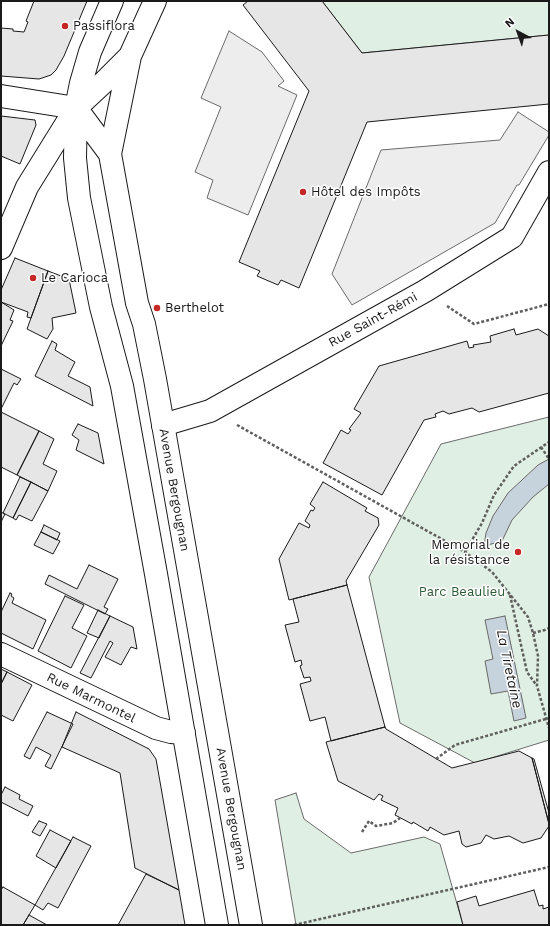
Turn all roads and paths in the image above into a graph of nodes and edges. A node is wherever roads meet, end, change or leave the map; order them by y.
1 (112, 1) edge
2 (155, 1) edge
3 (130, 56) junction
4 (1, 96) edge
5 (76, 108) junction
6 (110, 154) junction
7 (549, 172) edge
8 (1, 248) edge
9 (425, 291) junction
10 (549, 304) edge
11 (210, 411) junction
12 (163, 425) junction
13 (549, 442) edge
14 (541, 447) junction
15 (549, 459) edge
16 (465, 552) junction
17 (510, 594) junction
18 (549, 628) edge
19 (533, 633) junction
20 (1, 654) edge
21 (537, 686) junction
22 (548, 718) edge
23 (549, 728) edge
24 (184, 733) junction
25 (436, 759) dead end
26 (400, 818) dead end
27 (362, 832) dead end
28 (549, 867) edge
29 (217, 925) edge
30 (251, 925) edge
31 (294, 925) edge

1 - 5 main road
2 - 3 main road
3 - 5 main road
3 - 6 main road, Avenue Bergougnan
4 - 5 main road
5 - 6 main road
5 - 8 main road
5 - 24 main road
6 - 12 main road, Avenue Bergougnan
7 - 9 main road, Rue Saint-Rémi
9 - 10 path
9 - 11 main road, Rue Saint-Rémi
11 - 12 main road, Rue Saint-Rémi
11 - 16 path
12 - 30 main road, Avenue Bergougnan
13 - 14 path
14 - 15 path
14 - 16 path
16 - 17 path
17 - 19 path
17 - 21 path
18 - 19 path
19 - 21 path
20 - 24 main road, Rue Marmontel
21 - 22 path
22 - 23 path
22 - 25 path
24 - 29 main road
26 - 27 path
28 - 31 path

